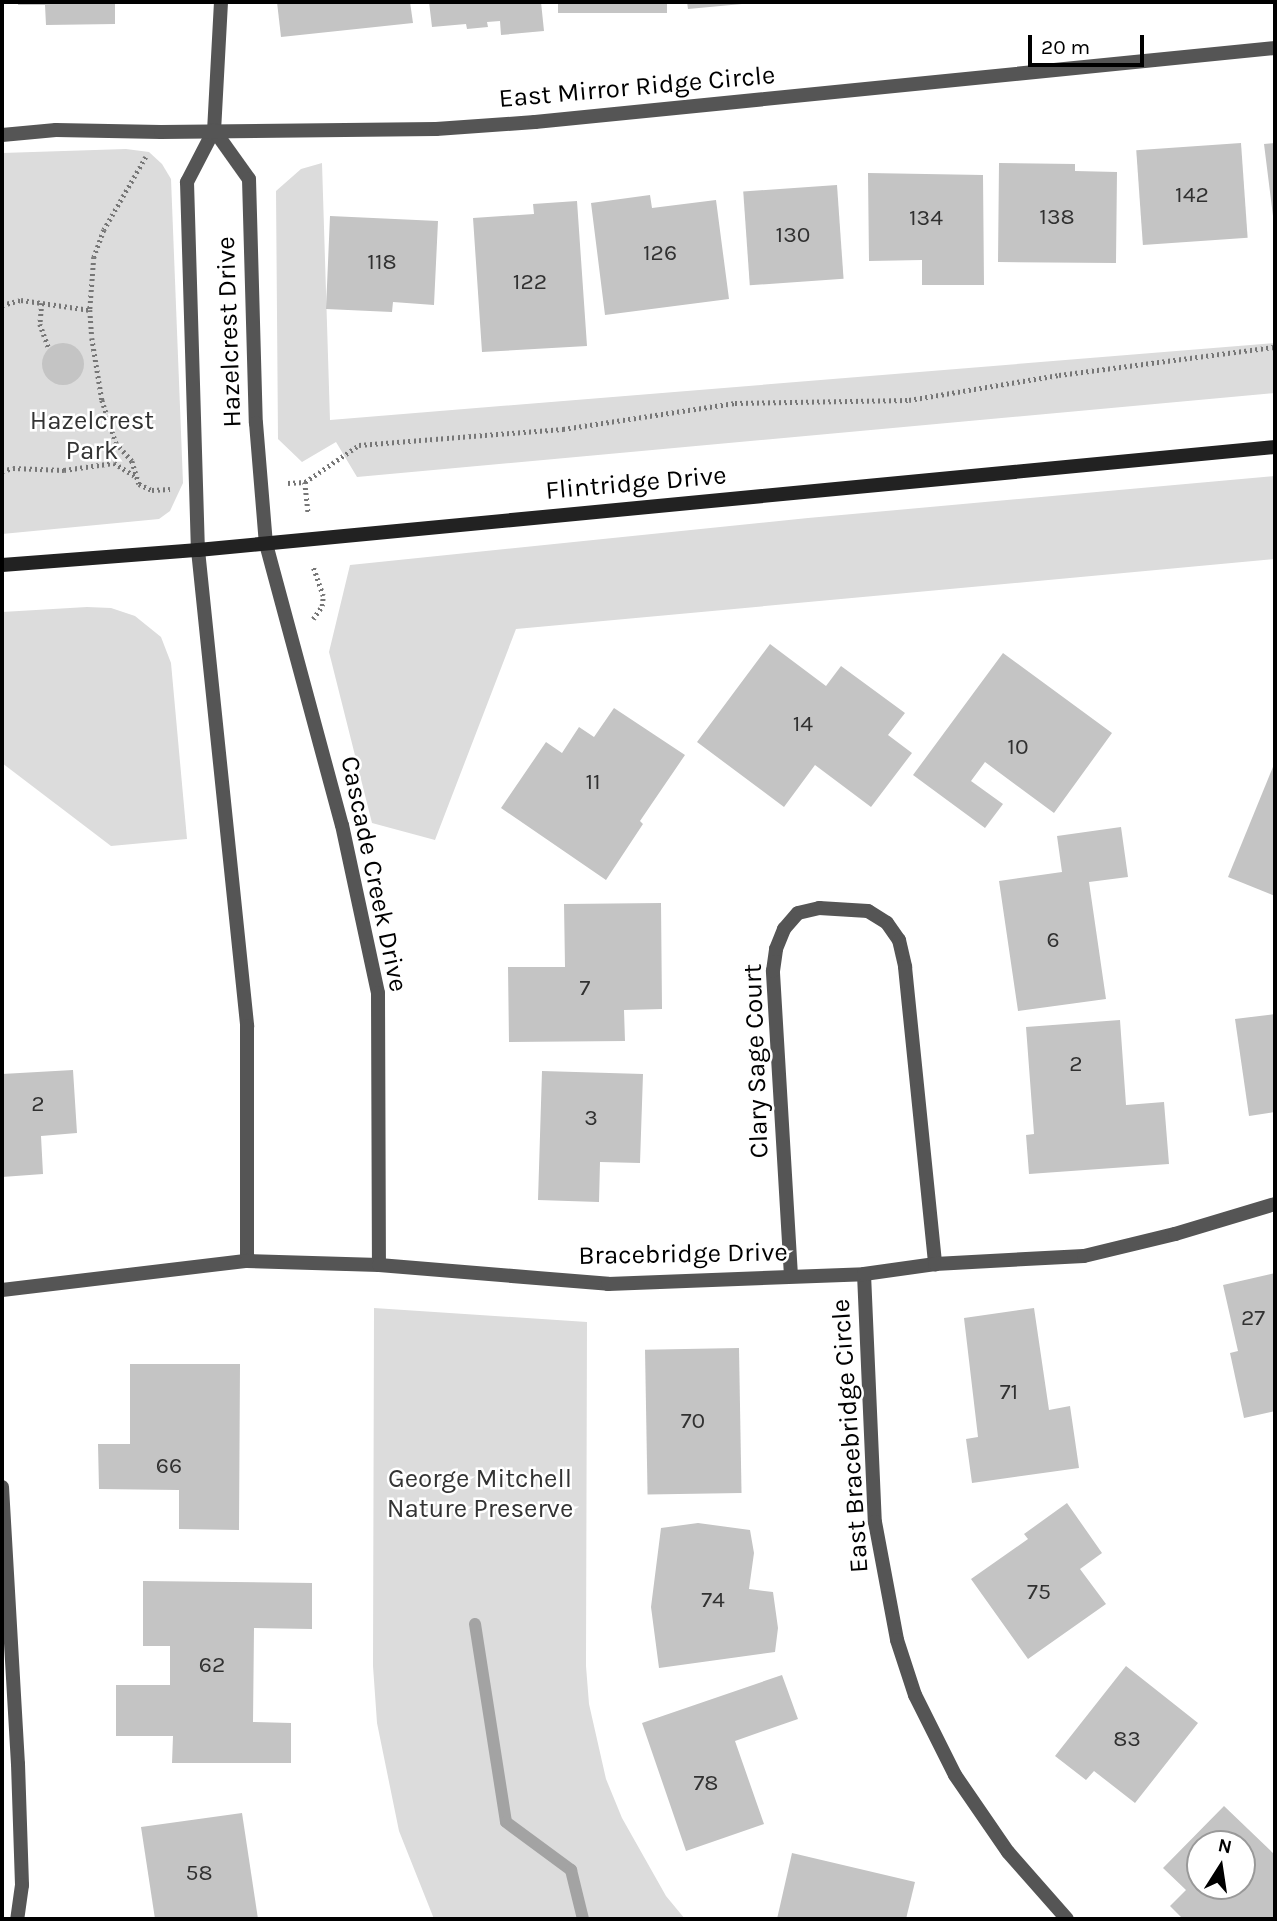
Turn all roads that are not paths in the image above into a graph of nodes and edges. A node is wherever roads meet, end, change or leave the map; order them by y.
1 (221, 2) edge
2 (1275, 48) edge
3 (214, 130) junction
4 (2, 135) edge
5 (1275, 447) edge
6 (266, 544) junction
7 (198, 550) junction
8 (2, 565) edge
9 (1275, 1205) edge
10 (247, 1261) junction
11 (379, 1265) junction
12 (935, 1265) junction
13 (864, 1274) junction
14 (791, 1276) junction
15 (2, 1290) edge
16 (2, 1487) edge
17 (17, 1919) edge
18 (1067, 1919) edge

1 - 3 street, Hazelcrest Drive
2 - 3 street, East Mirror Ridge Circle
3 - 4 street, East Mirror Ridge Circle
3 - 6 street, Hazelcrest Drive
3 - 7 street, Hazelcrest Drive
5 - 6 street, Flintridge Drive
6 - 7 street, Flintridge Drive
6 - 11 street, Cascade Creek Drive
7 - 8 street, Flintridge Drive
7 - 10 street
9 - 12 street, Bracebridge Drive
10 - 11 street, Bracebridge Drive
10 - 15 street, Bracebridge Drive
11 - 14 street, Bracebridge Drive
12 - 13 street, Bracebridge Drive
12 - 14 street, Clary Sage Court
13 - 14 street, Bracebridge Drive
13 - 18 street, East Bracebridge Circle
16 - 17 street

